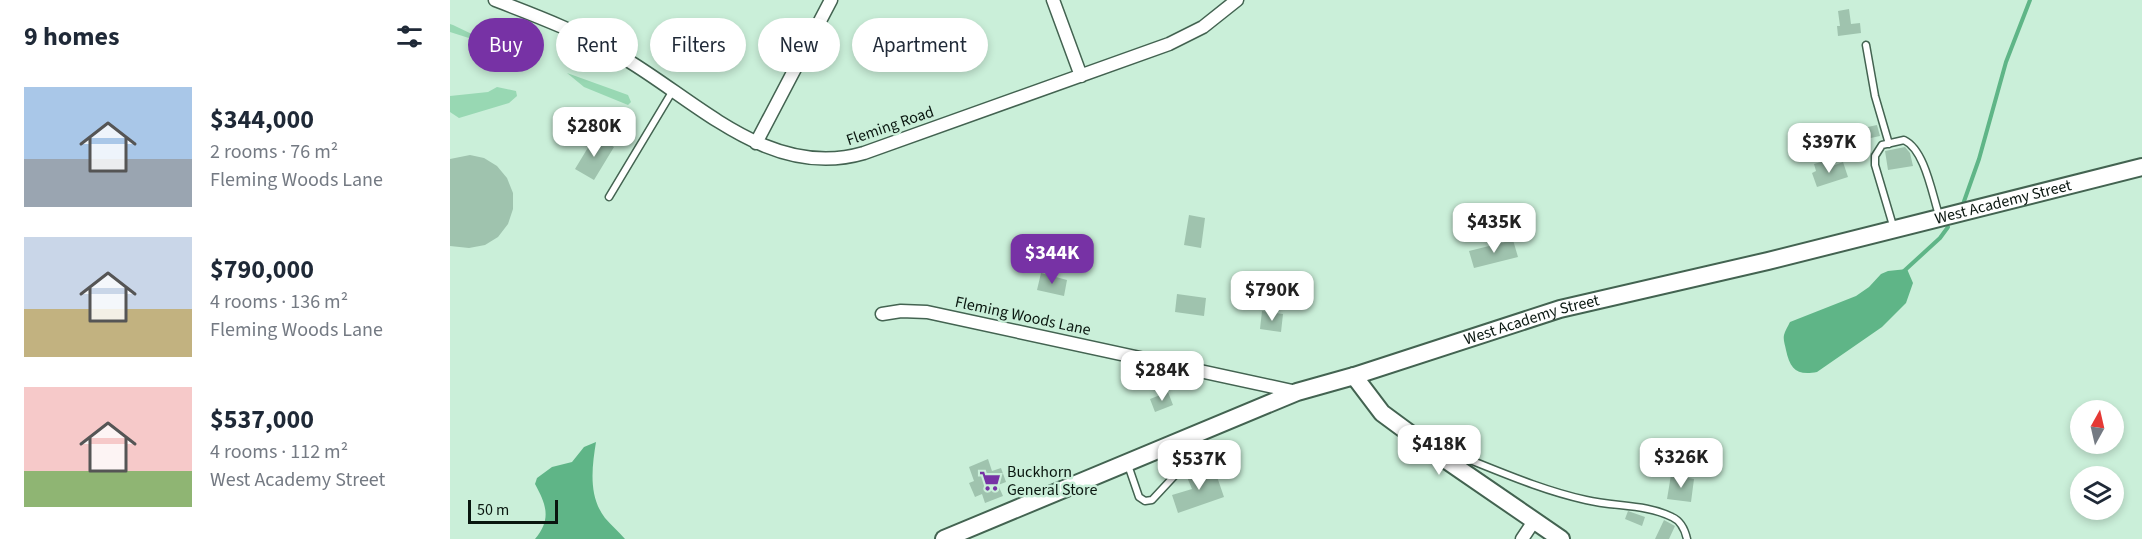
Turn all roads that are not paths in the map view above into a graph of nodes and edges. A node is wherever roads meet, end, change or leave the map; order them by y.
1 (496, 0) edge
2 (831, 0) edge
3 (1053, 0) edge
4 (1237, 0) edge
5 (1866, 45) dead end
6 (1081, 76) junction
7 (672, 92) junction
8 (756, 143) junction
9 (1888, 144) junction
10 (2142, 167) edge
11 (609, 197) dead end
12 (1940, 219) junction
13 (1895, 230) junction
14 (882, 315) dead end
15 (1354, 376) junction
16 (1297, 392) junction
17 (1196, 433) junction
18 (1421, 442) junction
19 (1126, 461) junction
20 (1534, 521) junction
21 (944, 539) edge
22 (1522, 539) edge
23 (1561, 539) edge
24 (1687, 539) edge

1 - 7 street, Fleming Road
2 - 8 street
3 - 6 street
4 - 6 street, Fleming Road
5 - 9 lane
6 - 8 street, Fleming Road
7 - 8 street, Fleming Road
7 - 11 lane
9 - 12 lane
9 - 13 lane
10 - 12 main road, West Academy Street
12 - 13 main road, West Academy Street
13 - 15 main road, West Academy Street
14 - 16 street, Fleming Woods Lane
15 - 16 main road, West Academy Street
15 - 18 main road
16 - 17 main road, West Academy Street
17 - 19 main road, West Academy Street
17 - 19 lane
18 - 20 main road
18 - 24 lane
19 - 21 main road, West Academy Street
20 - 22 street
20 - 23 main road

